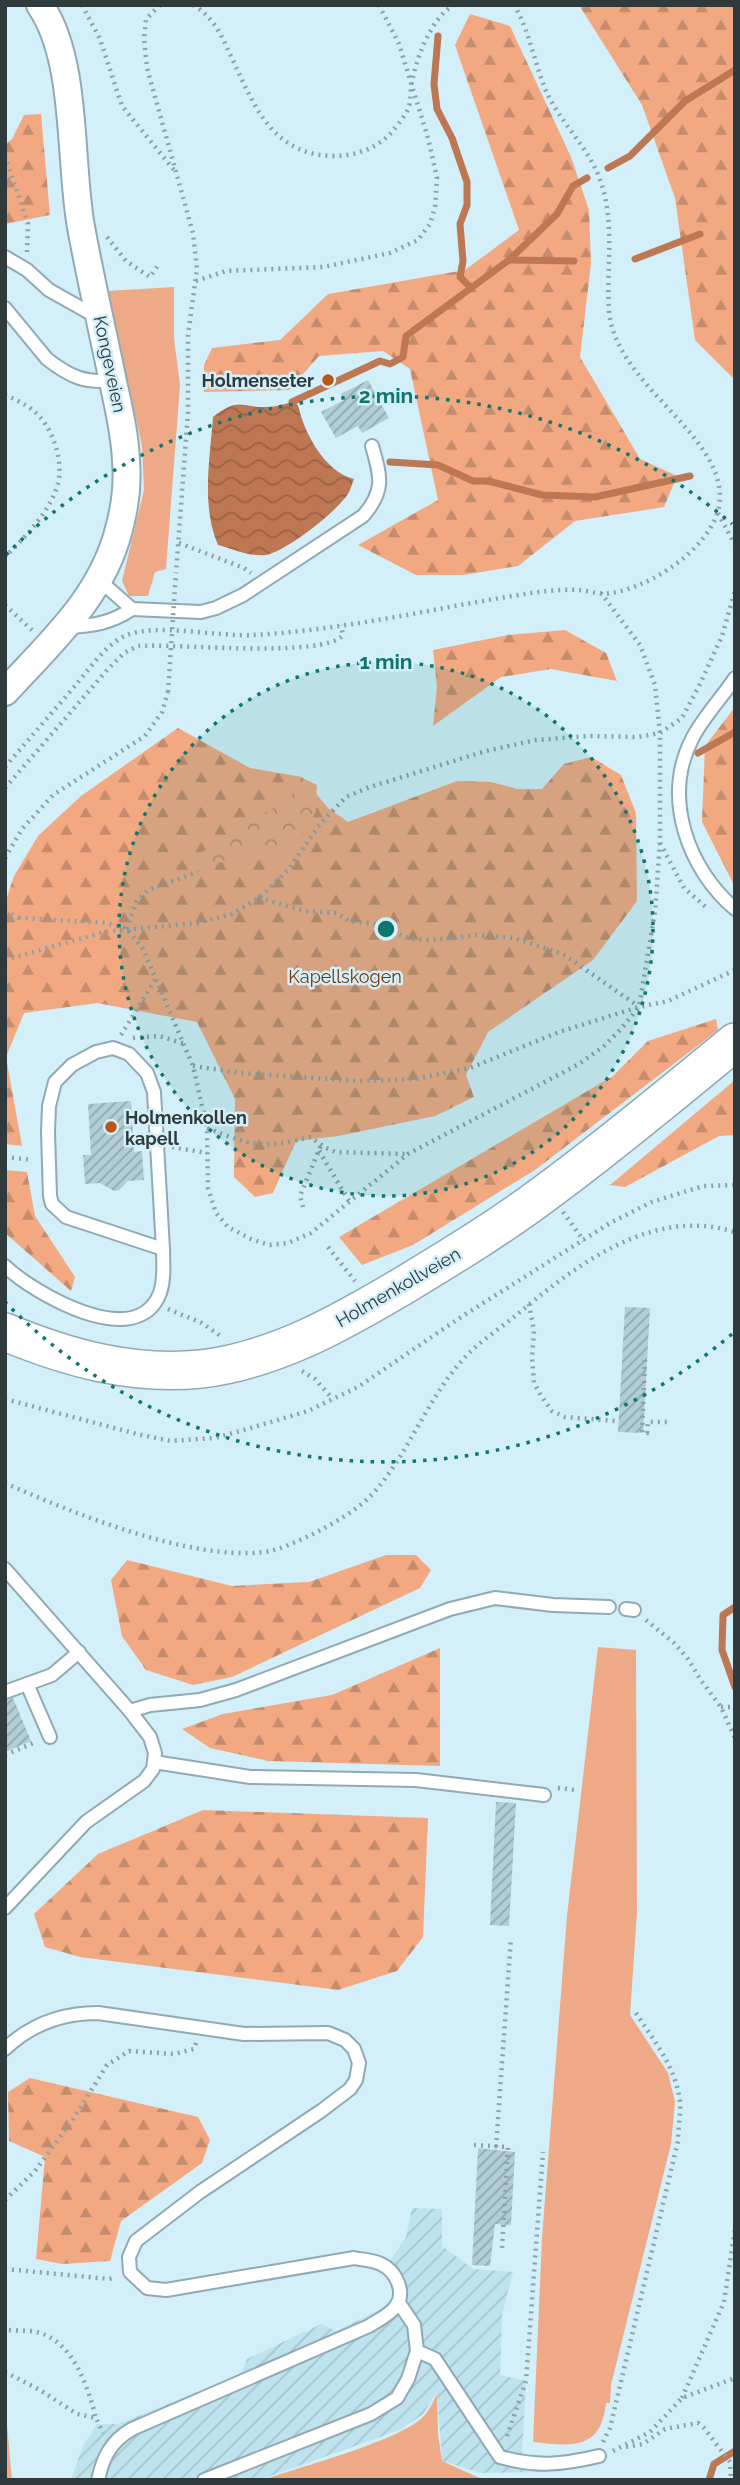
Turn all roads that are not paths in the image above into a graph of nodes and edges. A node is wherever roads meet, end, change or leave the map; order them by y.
1 (40, 5) edge
2 (5, 257) edge
3 (5, 309) edge
4 (100, 319) junction
5 (113, 380) junction
6 (372, 446) dead end
7 (99, 580) junction
8 (132, 609) junction
9 (67, 627) junction
10 (735, 678) edge
11 (5, 692) edge
12 (735, 909) edge
13 (735, 1042) edge
14 (163, 1249) junction
15 (5, 1266) edge
16 (5, 1332) edge
17 (5, 1569) edge
18 (609, 1608) dead end
19 (79, 1653) junction
20 (27, 1684) junction
21 (5, 1692) edge
22 (130, 1711) junction
23 (50, 1737) road end
24 (155, 1762) junction
25 (544, 1795) dead end
26 (5, 1908) edge
27 (5, 2049) edge
28 (399, 2303) junction
29 (417, 2351) junction
30 (598, 2456) road end
31 (98, 2480) edge
32 (204, 2480) edge

1 - 4 street, Kongeveien
2 - 4 lane
3 - 5 lane
4 - 5 street, Kongeveien
5 - 7 street, Kongeveien
6 - 8 lane
7 - 8 lane
7 - 9 street, Kongeveien
8 - 9 lane
9 - 11 street, Kongeveien
10 - 12 lane
13 - 16 main road, Holmenkollveien
14 - 14 lane
14 - 15 lane
17 - 19 lane
18 - 22 lane
19 - 20 lane
19 - 22 lane
20 - 21 lane
20 - 23 lane
22 - 24 lane
24 - 25 lane
24 - 26 lane
27 - 28 lane
28 - 29 lane
28 - 31 lane
29 - 30 lane
29 - 32 lane

